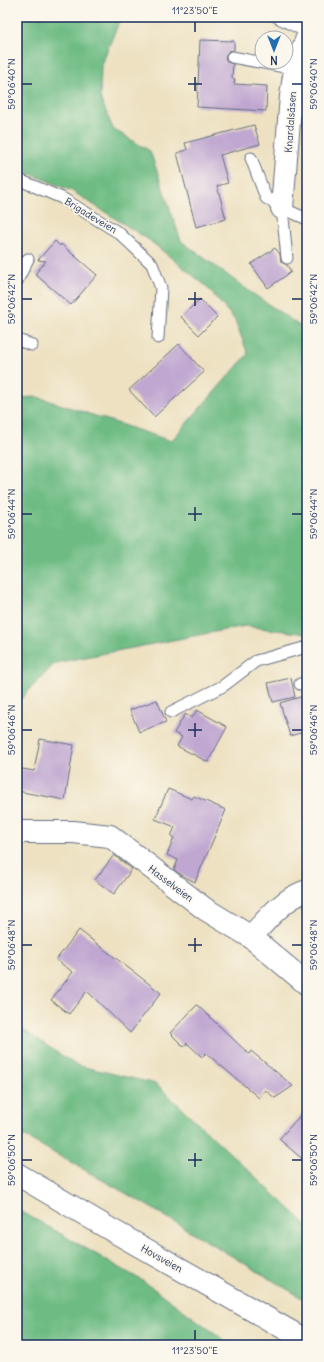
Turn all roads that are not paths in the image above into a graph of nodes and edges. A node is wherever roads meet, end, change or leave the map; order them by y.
1 (277, 17) edge
2 (307, 32) edge
3 (307, 38) edge
4 (232, 56) dead end
5 (295, 69) junction
6 (251, 158) dead end
7 (17, 178) edge
8 (282, 208) junction
9 (307, 219) edge
10 (287, 258) dead end
11 (28, 259) dead end
12 (17, 281) edge
13 (158, 338) dead end
14 (17, 340) edge
15 (32, 345) dead end
16 (307, 647) edge
17 (171, 712) dead end
18 (17, 832) edge
19 (307, 891) edge
20 (251, 937) junction
21 (307, 984) edge
22 (17, 1174) edge
23 (307, 1341) edge

1 - 2 lane
3 - 5 street, Knardalsåsen
4 - 5 lane
5 - 8 street, Knardalsåsen
6 - 8 lane
7 - 13 lane, Brigadeveien
8 - 9 lane
8 - 10 lane
11 - 12 lane
14 - 15 lane
16 - 17 lane
18 - 20 street, Hasselveien
19 - 20 street
20 - 21 street, Hasselveien
22 - 23 street, Hovsveien

